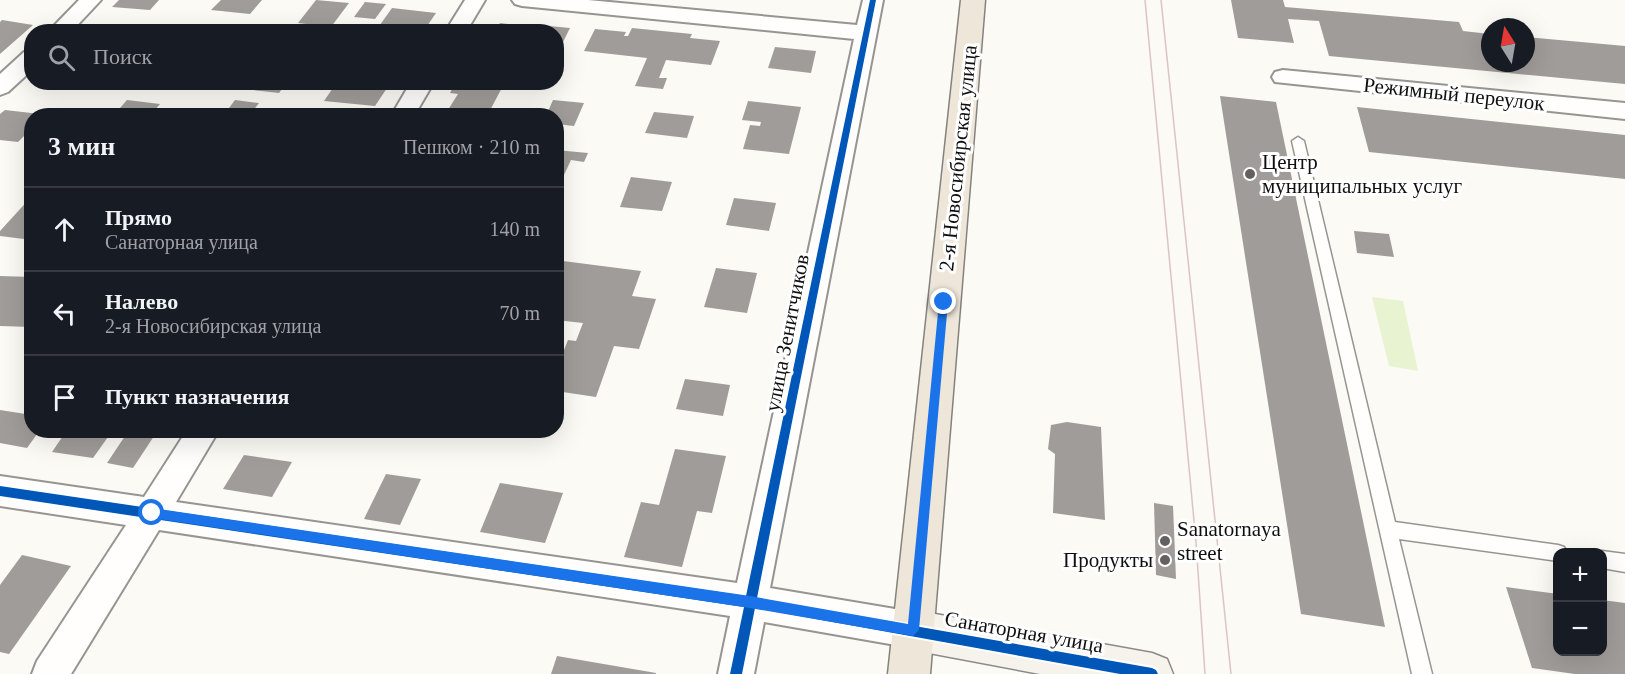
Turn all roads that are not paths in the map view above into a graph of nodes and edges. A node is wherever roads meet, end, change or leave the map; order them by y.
1 (91, 0) edge
2 (475, 0) edge
3 (522, 0) edge
4 (873, 0) edge
5 (973, 0) edge
6 (66, 24) edge
7 (460, 24) edge
8 (866, 33) junction
9 (24, 64) edge
10 (1283, 77) dead end
11 (0, 87) edge
12 (418, 90) edge
13 (407, 108) edge
14 (1625, 111) edge
15 (1298, 141) dead end
16 (199, 438) edge
17 (0, 491) edge
18 (152, 513) junction
19 (1389, 529) junction
20 (1553, 552) edge
21 (1607, 561) edge
22 (1625, 563) edge
23 (750, 602) junction
24 (913, 630) junction
25 (50, 674) edge
26 (736, 674) edge
27 (909, 674) edge
28 (1152, 674) edge
29 (1422, 674) edge

1 - 6 street
2 - 7 street
3 - 8 street
4 - 8 street, улица Зенитчиков
5 - 24 main road, 2-я Новосибирская улица
8 - 23 street, улица Зенитчиков
9 - 11 street
10 - 14 street, Режимный переулок
12 - 13 street
15 - 19 lane
16 - 18 street
17 - 18 street, Санаторная улица
18 - 23 street, Санаторная улица
18 - 25 street
19 - 20 lane
19 - 29 lane
21 - 22 lane
23 - 24 street, Санаторная улица
23 - 26 street, улица Зенитчиков
24 - 27 main road, 2-я Новосибирская улица
24 - 28 street, Санаторная улица

